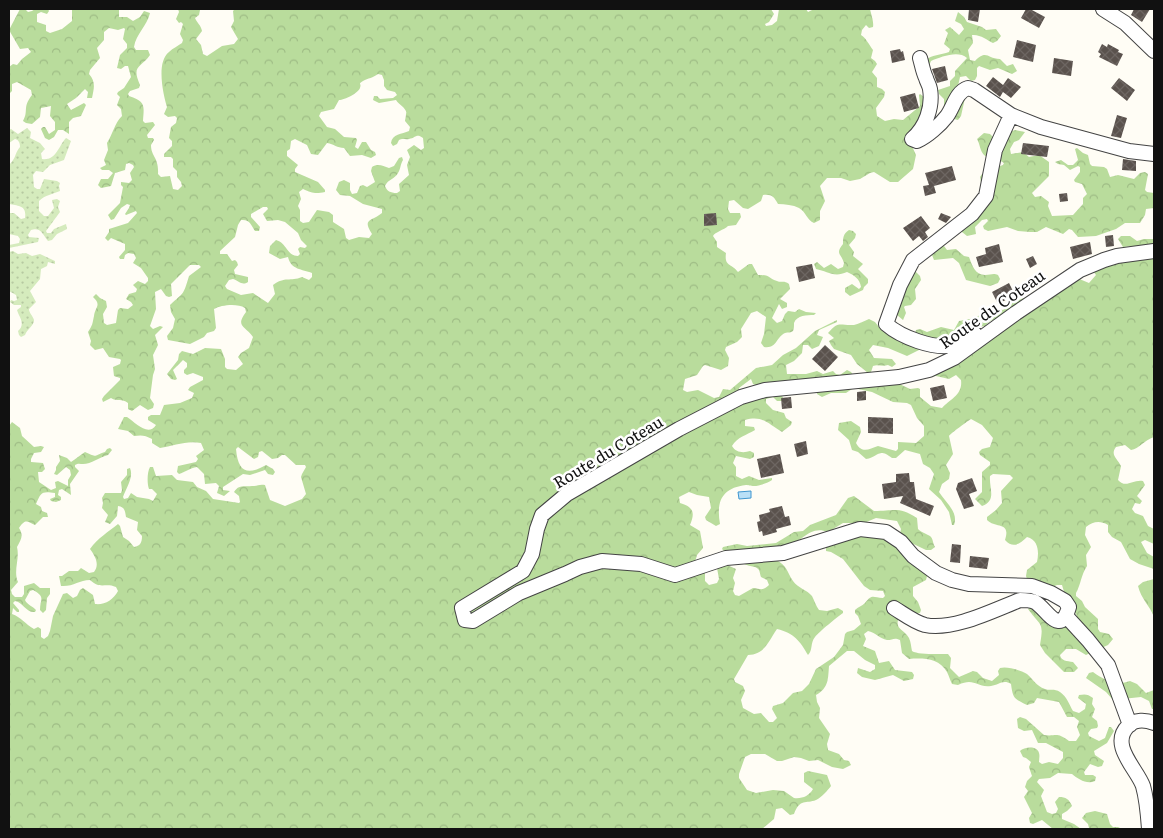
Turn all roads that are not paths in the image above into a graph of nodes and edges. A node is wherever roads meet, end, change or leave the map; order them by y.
1 (1103, 9) edge
2 (1154, 51) edge
3 (920, 58) dead end
4 (1011, 115) junction
5 (1154, 154) edge
6 (1154, 251) edge
7 (993, 330) junction
8 (894, 608) dead end
9 (1066, 616) junction
10 (1154, 723) edge
11 (1130, 724) junction
12 (1149, 829) edge

1 - 2 street
3 - 4 street
4 - 5 street
4 - 7 street
6 - 7 street, Route du Coteau
7 - 9 street, Route du Coteau
8 - 9 street
9 - 11 street, Route du Coteau
10 - 11 street
11 - 12 street

